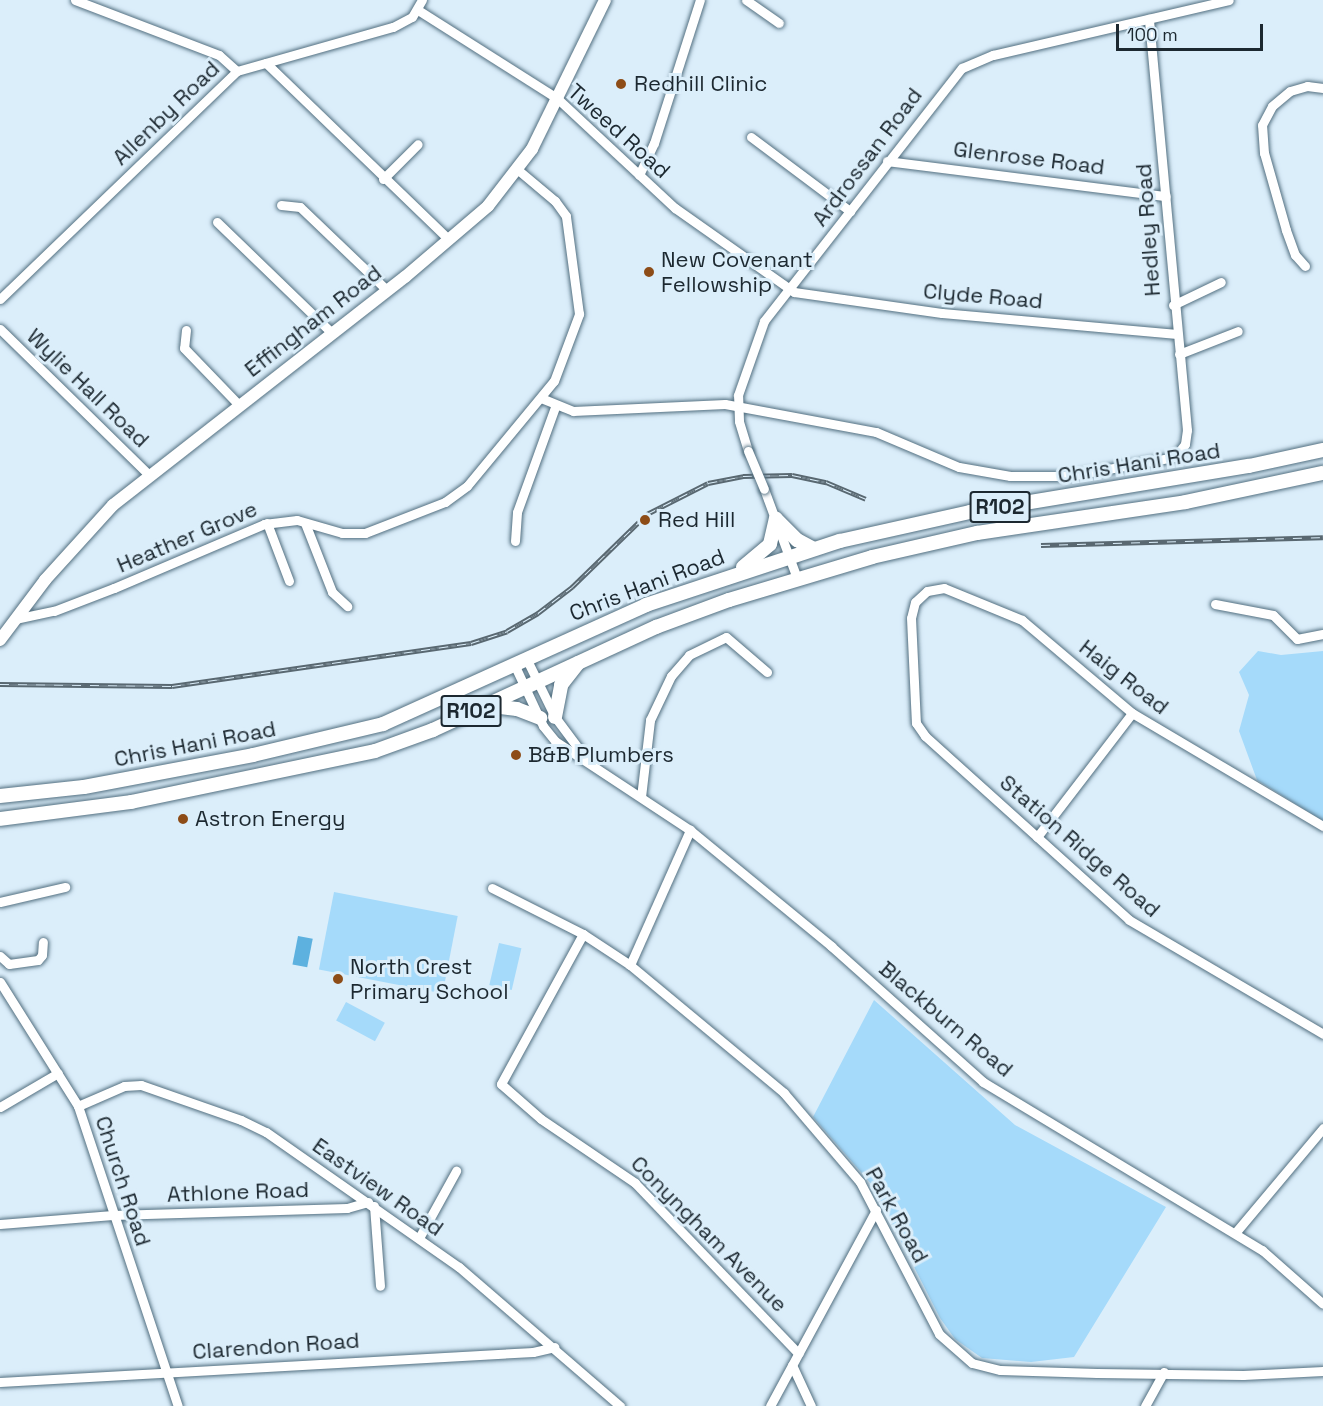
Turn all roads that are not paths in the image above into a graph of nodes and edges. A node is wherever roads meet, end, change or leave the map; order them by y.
1 (75, 0) edge
2 (422, 0) edge
3 (605, 0) edge
4 (700, 0) edge
5 (746, 0) edge
6 (1229, 0) edge
7 (417, 10) junction
8 (1149, 19) junction
9 (779, 23) dead end
10 (266, 63) junction
11 (237, 71) junction
12 (1323, 88) edge
13 (558, 99) junction
14 (751, 137) dead end
15 (418, 144) dead end
16 (887, 161) junction
17 (518, 170) junction
18 (639, 175) junction
19 (383, 179) junction
20 (1166, 196) junction
21 (281, 205) dead end
22 (850, 211) junction
23 (218, 222) dead end
24 (444, 235) dead end
25 (1305, 266) dead end
26 (1221, 282) dead end
27 (788, 289) junction
28 (387, 290) junction
29 (0, 299) edge
30 (1173, 305) junction
31 (0, 329) edge
32 (186, 330) dead end
33 (1238, 331) dead end
34 (332, 333) junction
35 (1177, 334) junction
36 (1179, 354) junction
37 (541, 398) junction
38 (239, 405) junction
39 (737, 406) junction
40 (555, 407) junction
41 (1323, 450) edge
42 (1323, 473) edge
43 (149, 475) junction
44 (776, 519) junction
45 (267, 523) junction
46 (305, 523) junction
47 (515, 541) dead end
48 (814, 549) junction
49 (789, 556) junction
50 (735, 573) junction
51 (797, 578) junction
52 (289, 581) dead end
53 (1215, 604) dead end
54 (347, 606) dead end
55 (911, 618) joint
56 (15, 619) junction
57 (1320, 635) edge
58 (0, 640) edge
59 (520, 661) junction
60 (579, 661) junction
61 (768, 672) dead end
62 (531, 684) junction
63 (483, 705) junction
64 (1132, 713) junction
65 (555, 717) junction
66 (540, 718) junction
67 (589, 761) junction
68 (1, 796) edge
69 (641, 797) junction
70 (0, 819) edge
71 (1323, 826) edge
72 (690, 830) junction
73 (1037, 837) junction
74 (66, 887) dead end
75 (492, 888) dead end
76 (0, 902) edge
77 (583, 934) junction
78 (43, 942) dead end
79 (0, 956) edge
80 (630, 965) junction
81 (0, 982) edge
82 (1323, 1034) edge
83 (58, 1073) junction
84 (78, 1106) junction
85 (0, 1107) edge
86 (1323, 1128) edge
87 (456, 1171) dead end
88 (371, 1204) junction
89 (876, 1210) junction
90 (113, 1215) junction
91 (0, 1224) edge
92 (1234, 1233) junction
93 (419, 1238) junction
94 (380, 1286) dead end
95 (1323, 1304) edge
96 (554, 1347) junction
97 (798, 1353) junction
98 (792, 1365) junction
99 (1323, 1371) edge
100 (1164, 1372) junction
101 (167, 1373) junction
102 (0, 1382) edge
103 (178, 1406) edge
104 (620, 1406) edge
105 (770, 1406) edge
106 (811, 1406) edge
107 (1145, 1406) edge

1 - 11 street
2 - 7 street, Allenby Road
3 - 13 street, Effingham Road
4 - 18 street
5 - 9 street
6 - 8 street, Ardrossan Road
7 - 10 street, Allenby Road
7 - 13 street, Tweed Road
8 - 16 street, Ardrossan Road
8 - 20 street, Hedley Road
10 - 11 street, Allenby Road
10 - 19 street
11 - 29 street, Allenby Road
12 - 25 street
13 - 17 street, Effingham Road
13 - 18 street, Tweed Road
14 - 22 street
15 - 19 street
16 - 20 street, Glenrose Road
16 - 22 street, Ardrossan Road
17 - 28 street, Effingham Road
17 - 37 street, Heather Grove
18 - 27 street, Tweed Road
19 - 24 street
20 - 30 street, Hedley Road
21 - 28 street
22 - 27 street, Ardrossan Road
23 - 34 street
26 - 30 street
27 - 35 street, Clyde Road
27 - 39 street, Ardrossan Road
28 - 34 street, Effingham Road
30 - 35 street, Hedley Road
31 - 43 street, Wylie Hall Road
32 - 38 street
33 - 36 street
34 - 38 street, Effingham Road
35 - 36 street, Hedley Road
36 - 39 street, Hedley Road
37 - 40 street
37 - 46 street, Heather Grove
38 - 43 street, Effingham Road
39 - 40 street
39 - 44 street, Ardrossan Road, bridge
40 - 47 street
41 - 48 main road, Chris Hani Road / R102
42 - 51 main road, Chris Hani Road / R102
43 - 56 street, Effingham Road
44 - 48 main road
44 - 49 street, Ardrossan Road
44 - 50 main road
45 - 46 street, Heather Grove
45 - 52 street
45 - 56 street, Heather Grove
46 - 54 street
48 - 49 main road, Chris Hani Road / R102
49 - 50 main road, Chris Hani Road / R102
49 - 51 street, Ardrossan Road
50 - 59 main road, Chris Hani Road / R102
51 - 60 main road, Chris Hani Road / R102
53 - 57 street
55 - 64 street, Haig Road
55 - 73 street, Station Ridge Road
56 - 58 street, Effingham Road
59 - 62 street, Blackburn Road
59 - 62 street, Blackburn Road
59 - 68 main road, Chris Hani Road / R102
60 - 62 main road, Chris Hani Road / R102
60 - 65 main road
61 - 69 street
62 - 63 main road, Chris Hani Road / R102
62 - 65 street, Blackburn Road
62 - 66 street, Blackburn Road
63 - 66 main road
63 - 70 main road, Chris Hani Road / R102
64 - 71 street, Haig Road
64 - 73 street
65 - 67 street, Blackburn Road
66 - 67 street, Blackburn Road
67 - 69 street, Blackburn Road
69 - 72 street, Blackburn Road
72 - 80 street
72 - 92 street, Blackburn Road
73 - 82 street, Station Ridge Road
74 - 76 street
75 - 77 street, Park Road
77 - 80 street, Park Road
77 - 97 street, Conyngham Avenue
78 - 79 street
80 - 89 street, Park Road
81 - 83 street, Church Road
83 - 84 street, Church Road
83 - 85 street
84 - 88 street, Eastview Road
84 - 90 street, Church Road
86 - 92 street
87 - 93 street
88 - 90 street, Athlone Road
88 - 93 street, Eastview Road
88 - 94 street
89 - 97 street
89 - 100 street, Park Road
90 - 91 street, Athlone Road
90 - 101 street, Church Road
92 - 95 street, Blackburn Road
93 - 96 street, Eastview Road
96 - 101 street, Clarendon Road
96 - 104 street, Eastview Road
97 - 98 street
98 - 105 street
98 - 106 street
99 - 100 street, Park Road
100 - 107 street
101 - 102 street, Clarendon Road
101 - 103 street, Church Road

